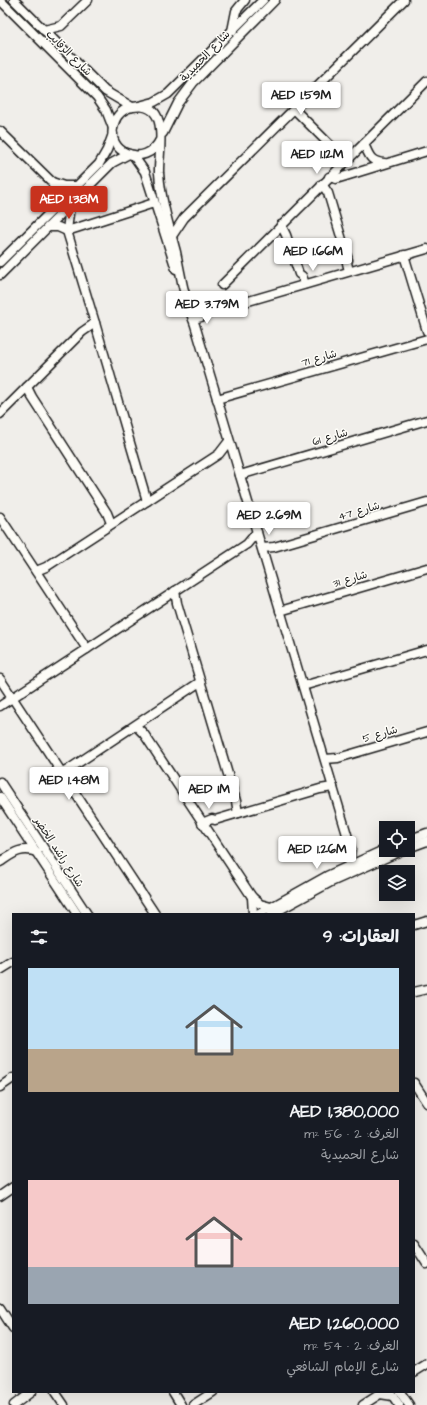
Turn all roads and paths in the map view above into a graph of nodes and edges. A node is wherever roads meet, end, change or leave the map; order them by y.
1 (0, 0) edge
2 (14, 0) edge
3 (88, 0) edge
4 (245, 0) edge
5 (263, 0) edge
6 (275, 0) edge
7 (404, 0) edge
8 (21, 4) edge
9 (61, 26) junction
10 (44, 30) junction
11 (232, 31) junction
12 (58, 45) junction
13 (427, 82) edge
14 (135, 107) junction
15 (294, 109) junction
16 (0, 131) edge
17 (113, 131) junction
18 (161, 138) junction
19 (364, 144) junction
20 (427, 151) edge
21 (131, 155) junction
22 (346, 161) junction
23 (386, 163) junction
24 (329, 177) junction
25 (95, 180) junction
26 (52, 182) junction
27 (322, 184) junction
28 (76, 186) junction
29 (94, 192) dead end
30 (154, 203) junction
31 (70, 205) junction
32 (53, 209) junction
33 (166, 216) junction
34 (184, 218) junction
35 (281, 225) junction
36 (48, 227) junction
37 (67, 231) junction
38 (172, 236) junction
39 (427, 249) edge
40 (404, 256) junction
41 (0, 262) edge
42 (351, 271) junction
43 (0, 275) edge
44 (182, 282) junction
45 (222, 285) dead end
46 (303, 285) junction
47 (192, 317) junction
48 (96, 323) junction
49 (427, 331) edge
50 (427, 339) edge
51 (26, 388) junction
52 (217, 399) junction
53 (0, 414) edge
54 (427, 420) edge
55 (230, 441) junction
56 (232, 451) junction
57 (219, 454) junction
58 (240, 475) junction
59 (149, 500) junction
60 (427, 502) edge
61 (0, 517) edge
62 (113, 522) junction
63 (257, 532) junction
64 (247, 544) junction
65 (261, 548) junction
66 (427, 568) edge
67 (37, 573) junction
68 (173, 592) junction
69 (280, 611) junction
70 (87, 649) junction
71 (427, 650) edge
72 (0, 679) edge
73 (200, 682) junction
74 (303, 686) junction
75 (12, 697) junction
76 (0, 706) edge
77 (138, 724) junction
78 (427, 732) edge
79 (325, 762) junction
80 (63, 773) junction
81 (0, 782) edge
82 (332, 785) junction
83 (0, 797) edge
84 (240, 813) junction
85 (204, 825) junction
86 (24, 833) junction
87 (427, 833) edge
88 (415, 837) edge
89 (427, 841) edge
90 (415, 845) edge
91 (351, 848) junction
92 (18, 851) junction
93 (36, 852) junction
94 (379, 852) edge
95 (387, 857) edge
96 (366, 858) junction
97 (0, 862) edge
98 (349, 866) junction
99 (252, 897) junction
100 (271, 910) edge
101 (74, 912) edge
102 (86, 913) edge
103 (154, 913) edge
104 (253, 913) edge
105 (427, 922) edge
106 (415, 925) edge
107 (12, 963) edge
108 (0, 970) edge
109 (427, 989) edge
110 (415, 992) edge
111 (12, 1079) edge
112 (415, 1085) edge
113 (0, 1087) edge
114 (427, 1103) edge
115 (12, 1188) edge
116 (0, 1196) edge
117 (415, 1245) edge
118 (426, 1260) edge
119 (0, 1308) edge
120 (12, 1326) edge
121 (427, 1364) edge
122 (415, 1371) edge
123 (30, 1393) edge
124 (34, 1393) edge
125 (56, 1393) edge
126 (174, 1393) edge
127 (211, 1393) edge
128 (394, 1393) edge
129 (376, 1395) edge
130 (22, 1400) junction
131 (14, 1405) edge
132 (64, 1405) edge
133 (181, 1405) edge
134 (193, 1405) edge
135 (363, 1405) edge
136 (399, 1405) edge
137 (409, 1405) edge

1 - 17 street, شارع الرقايب
2 - 8 street, شارع الرقايب
3 - 9 street
4 - 11 street
5 - 11 street, شارع الحميدية
6 - 18 street, شارع الحميدية
7 - 15 street
8 - 10 street, شارع الرقايب
9 - 10 street
9 - 12 street
10 - 12 street, شارع الرقايب
11 - 14 street, شارع الحميدية
12 - 14 street, شارع الرقايب
13 - 19 street
14 - 17 street
14 - 18 street
15 - 22 street
15 - 34 street
16 - 26 street
17 - 21 street
17 - 28 street
18 - 21 street
18 - 33 street
19 - 22 street
19 - 23 street
20 - 23 street
21 - 25 street
21 - 30 street
22 - 24 street
23 - 24 street
24 - 27 street
25 - 29 street
25 - 31 street
26 - 28 street
26 - 32 street
27 - 35 street
27 - 42 street
28 - 32 street
30 - 37 street
30 - 44 street
31 - 36 street
31 - 37 street
32 - 41 street
33 - 34 street
33 - 38 street
34 - 38 street
35 - 45 street
35 - 46 street
36 - 37 street
36 - 43 street
37 - 48 street
38 - 44 street
39 - 40 street
40 - 42 street
40 - 49 street
42 - 46 street
44 - 47 street
46 - 47 street
47 - 52 street
48 - 51 street
48 - 59 street
50 - 52 street, شارع 71
51 - 53 street
51 - 62 street
52 - 55 street
54 - 58 street, شارع 61
55 - 56 street
55 - 57 street
56 - 57 street
56 - 58 street
57 - 59 street
58 - 63 street
59 - 62 street
60 - 65 street, شارع 47
61 - 67 street
62 - 67 street
63 - 64 street
63 - 65 street
64 - 65 street, شارع 47
64 - 68 street
65 - 69 street
66 - 69 street, شارع 31
67 - 70 street
68 - 70 street
68 - 73 street
69 - 74 street
70 - 75 street
71 - 74 street
72 - 75 street
73 - 77 street
73 - 84 street
74 - 79 street
75 - 76 street
75 - 80 street
77 - 80 street
77 - 85 street
78 - 79 street, شارع 5
79 - 82 street
80 - 103 street
81 - 102 street, شارع راشد الخضر
82 - 84 street
82 - 91 street
83 - 86 street, شارع راشد الخضر
84 - 85 street
85 - 99 street
86 - 92 street
86 - 93 street, شارع راشد الخضر
87 - 88 street
89 - 90 street
91 - 96 street
91 - 98 street
92 - 93 street
92 - 97 street
93 - 101 street, شارع راشد الخضر
94 - 96 street
95 - 100 street
96 - 98 street
98 - 100 street
99 - 100 street
99 - 104 street
105 - 106 street
107 - 108 street
109 - 110 street
111 - 113 street
112 - 114 street
115 - 116 street
117 - 118 street
119 - 120 street
121 - 122 street
123 - 130 street
124 - 130 street
125 - 132 street
126 - 133 street
127 - 134 street
128 - 129 street
128 - 136 street
128 - 137 street
129 - 135 street
130 - 131 street

